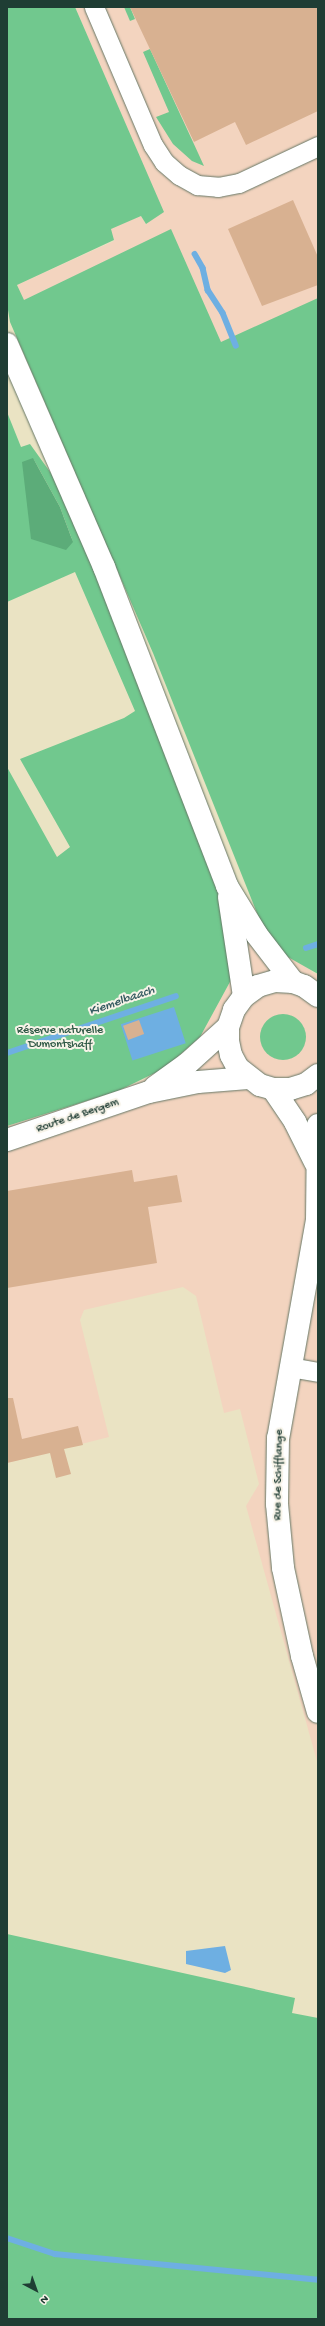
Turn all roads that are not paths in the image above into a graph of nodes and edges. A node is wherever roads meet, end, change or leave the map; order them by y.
1 (94, 7) edge
2 (318, 146) edge
3 (7, 344) edge
4 (227, 886) junction
5 (292, 982) junction
6 (317, 993) edge
7 (244, 996) junction
8 (228, 1026) junction
9 (318, 1075) edge
10 (248, 1078) junction
11 (273, 1089) junction
12 (149, 1092) junction
13 (318, 1125) edge
14 (7, 1140) edge
15 (316, 1165) junction
16 (290, 1367) junction
17 (318, 1372) edge
18 (318, 1712) edge

1 - 2 street
3 - 4 main road
4 - 5 main road
4 - 7 main road
5 - 6 main road
5 - 7 main road
7 - 8 main road
8 - 10 main road
8 - 12 main road, Route de Bergem
9 - 11 main road
10 - 11 main road
10 - 12 main road, Route de Bergem
11 - 15 main road, Rue de Schifflange
12 - 14 main road, Route de Bergem
13 - 15 main road, Rue de Schifflange
15 - 16 main road, Rue de Schifflange
16 - 17 street
16 - 18 main road, Rue de Schifflange

